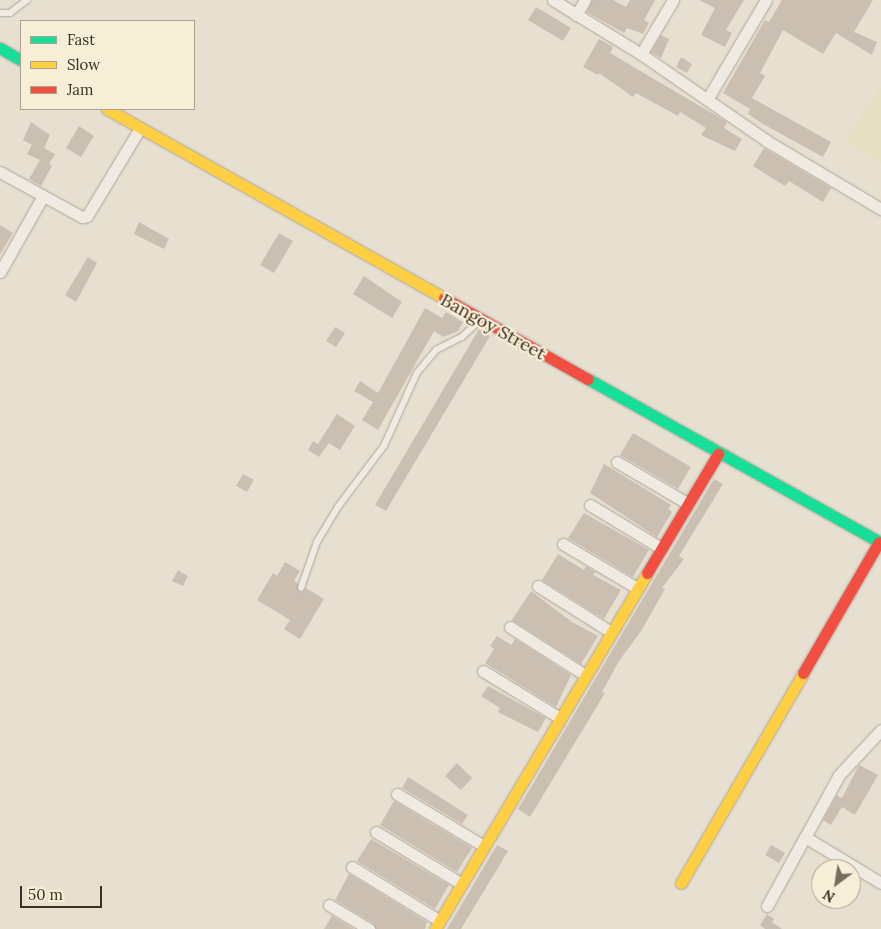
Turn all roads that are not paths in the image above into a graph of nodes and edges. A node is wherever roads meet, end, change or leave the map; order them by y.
1 (27, 0) edge
2 (553, 0) edge
3 (585, 0) edge
4 (673, 0) edge
5 (766, 0) edge
6 (0, 13) edge
7 (576, 15) junction
8 (0, 48) edge
9 (641, 54) junction
10 (20, 59) edge
11 (708, 98) junction
12 (109, 110) edge
13 (140, 128) junction
14 (0, 172) edge
15 (43, 196) junction
16 (881, 209) edge
17 (0, 272) edge
18 (480, 320) junction
19 (718, 454) junction
20 (617, 462) dead end
21 (687, 503) junction
22 (590, 505) dead end
23 (880, 542) edge
24 (563, 544) dead end
25 (661, 548) junction
26 (538, 586) dead end
27 (301, 588) dead end
28 (637, 588) junction
29 (510, 627) dead end
30 (611, 632) junction
31 (483, 671) dead end
32 (585, 675) junction
33 (560, 718) junction
34 (881, 730) edge
35 (397, 794) dead end
36 (376, 832) dead end
37 (805, 837) junction
38 (484, 846) junction
39 (352, 867) dead end
40 (682, 883) dead end
41 (881, 883) edge
42 (462, 884) junction
43 (329, 905) dead end
44 (767, 906) dead end
45 (437, 925) edge
46 (369, 929) edge

1 - 6 lane
2 - 7 street
3 - 7 street
4 - 9 street
5 - 11 street
7 - 9 street
8 - 10 street
9 - 11 street
11 - 16 street
12 - 13 street, Bangoy Street
13 - 15 street
13 - 18 street, Bangoy Street
14 - 15 street
15 - 17 street
18 - 19 street, Bangoy Street
18 - 27 lane
19 - 21 street
19 - 23 street, Bangoy Street
20 - 21 street
21 - 25 street
22 - 25 street
23 - 40 street
24 - 28 street
25 - 28 street
26 - 30 street
28 - 30 street
29 - 32 street
30 - 32 street
31 - 33 street
32 - 33 street
33 - 38 street
34 - 37 street
35 - 38 street
36 - 42 street
37 - 41 street
37 - 44 street
38 - 42 street
39 - 45 street
42 - 45 street
43 - 46 street

